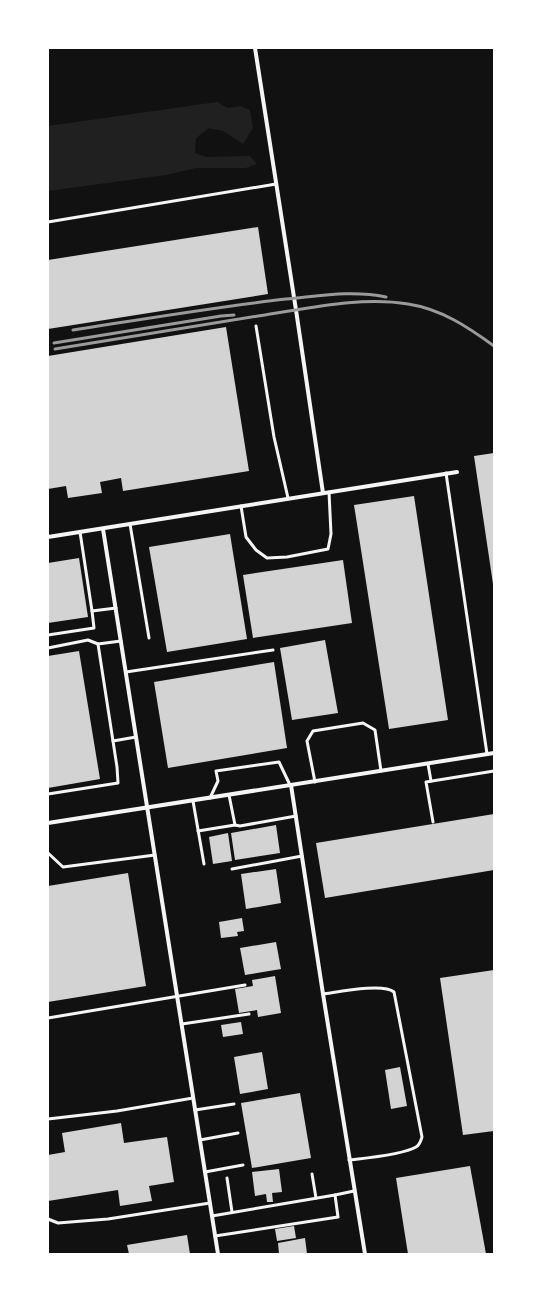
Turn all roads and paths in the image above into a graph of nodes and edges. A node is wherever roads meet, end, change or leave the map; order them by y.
1 (255, 48) edge
2 (276, 184) junction
3 (48, 222) edge
4 (256, 326) dead end
5 (457, 472) dead end
6 (446, 473) junction
7 (329, 492) junction
8 (323, 493) junction
9 (288, 498) junction
10 (241, 506) junction
11 (130, 524) junction
12 (103, 529) junction
13 (80, 532) junction
14 (48, 537) edge
15 (116, 608) junction
16 (92, 611) junction
17 (48, 635) edge
18 (149, 638) dead end
19 (121, 641) junction
20 (98, 644) junction
21 (48, 648) edge
22 (273, 650) dead end
23 (126, 672) junction
24 (136, 737) junction
25 (113, 741) junction
26 (494, 753) edge
27 (487, 754) junction
28 (428, 764) junction
29 (381, 771) junction
30 (494, 771) edge
31 (431, 781) junction
32 (314, 782) junction
33 (290, 785) junction
34 (48, 794) edge
35 (229, 795) junction
36 (210, 798) junction
37 (193, 800) junction
38 (147, 808) junction
39 (296, 816) junction
40 (433, 822) dead end
41 (48, 823) edge
42 (235, 825) junction
43 (198, 831) junction
44 (48, 853) edge
45 (155, 855) junction
46 (302, 856) junction
47 (204, 864) dead end
48 (232, 869) dead end
49 (245, 985) dead end
50 (323, 994) junction
51 (177, 997) junction
52 (249, 1014) dead end
53 (48, 1018) edge
54 (182, 1024) junction
55 (194, 1098) junction
56 (234, 1104) dead end
57 (195, 1110) junction
58 (48, 1119) edge
59 (238, 1133) dead end
60 (200, 1140) junction
61 (349, 1160) junction
62 (244, 1165) dead end
63 (205, 1172) junction
64 (312, 1174) dead end
65 (227, 1178) dead end
66 (354, 1191) junction
67 (335, 1195) junction
68 (316, 1198) junction
69 (210, 1203) junction
70 (232, 1212) junction
71 (212, 1216) junction
72 (48, 1220) edge
73 (215, 1236) junction
74 (218, 1254) edge
75 (365, 1254) edge

1 - 2 street
2 - 3 lane
2 - 8 street
4 - 9 lane
5 - 6 street
6 - 7 street
6 - 27 lane
7 - 8 street
7 - 10 lane
8 - 9 street
9 - 10 street
10 - 11 street
11 - 12 street
11 - 18 lane
12 - 13 street
12 - 15 street
13 - 14 street
13 - 16 lane
15 - 16 lane
15 - 19 street
16 - 17 lane
19 - 20 lane
19 - 23 street
20 - 21 lane
20 - 25 lane
22 - 23 lane
23 - 24 street
24 - 25 lane
24 - 38 street
25 - 34 lane
26 - 27 street
27 - 28 street
28 - 29 street
28 - 31 lane
29 - 32 street
29 - 32 lane
30 - 31 lane
31 - 40 lane
32 - 33 street
33 - 35 street
33 - 36 lane
33 - 39 street
35 - 36 street
35 - 42 lane
36 - 37 street
37 - 38 street
37 - 43 lane
38 - 41 street
38 - 45 street
39 - 42 lane
39 - 46 street
42 - 43 lane
43 - 47 lane
44 - 45 lane
45 - 51 street
46 - 48 lane
46 - 50 street
49 - 51 lane
50 - 61 street
50 - 61 lane
51 - 53 lane
51 - 54 street
52 - 54 lane
54 - 55 street
55 - 57 street
55 - 58 lane
56 - 57 lane
57 - 60 street
59 - 60 lane
60 - 63 street
61 - 66 street
62 - 63 lane
63 - 69 street
64 - 68 lane
65 - 70 lane
66 - 67 lane
66 - 75 street
67 - 68 lane
67 - 73 lane
68 - 70 lane
69 - 71 street
69 - 72 lane
70 - 71 lane
71 - 73 street
73 - 74 street

